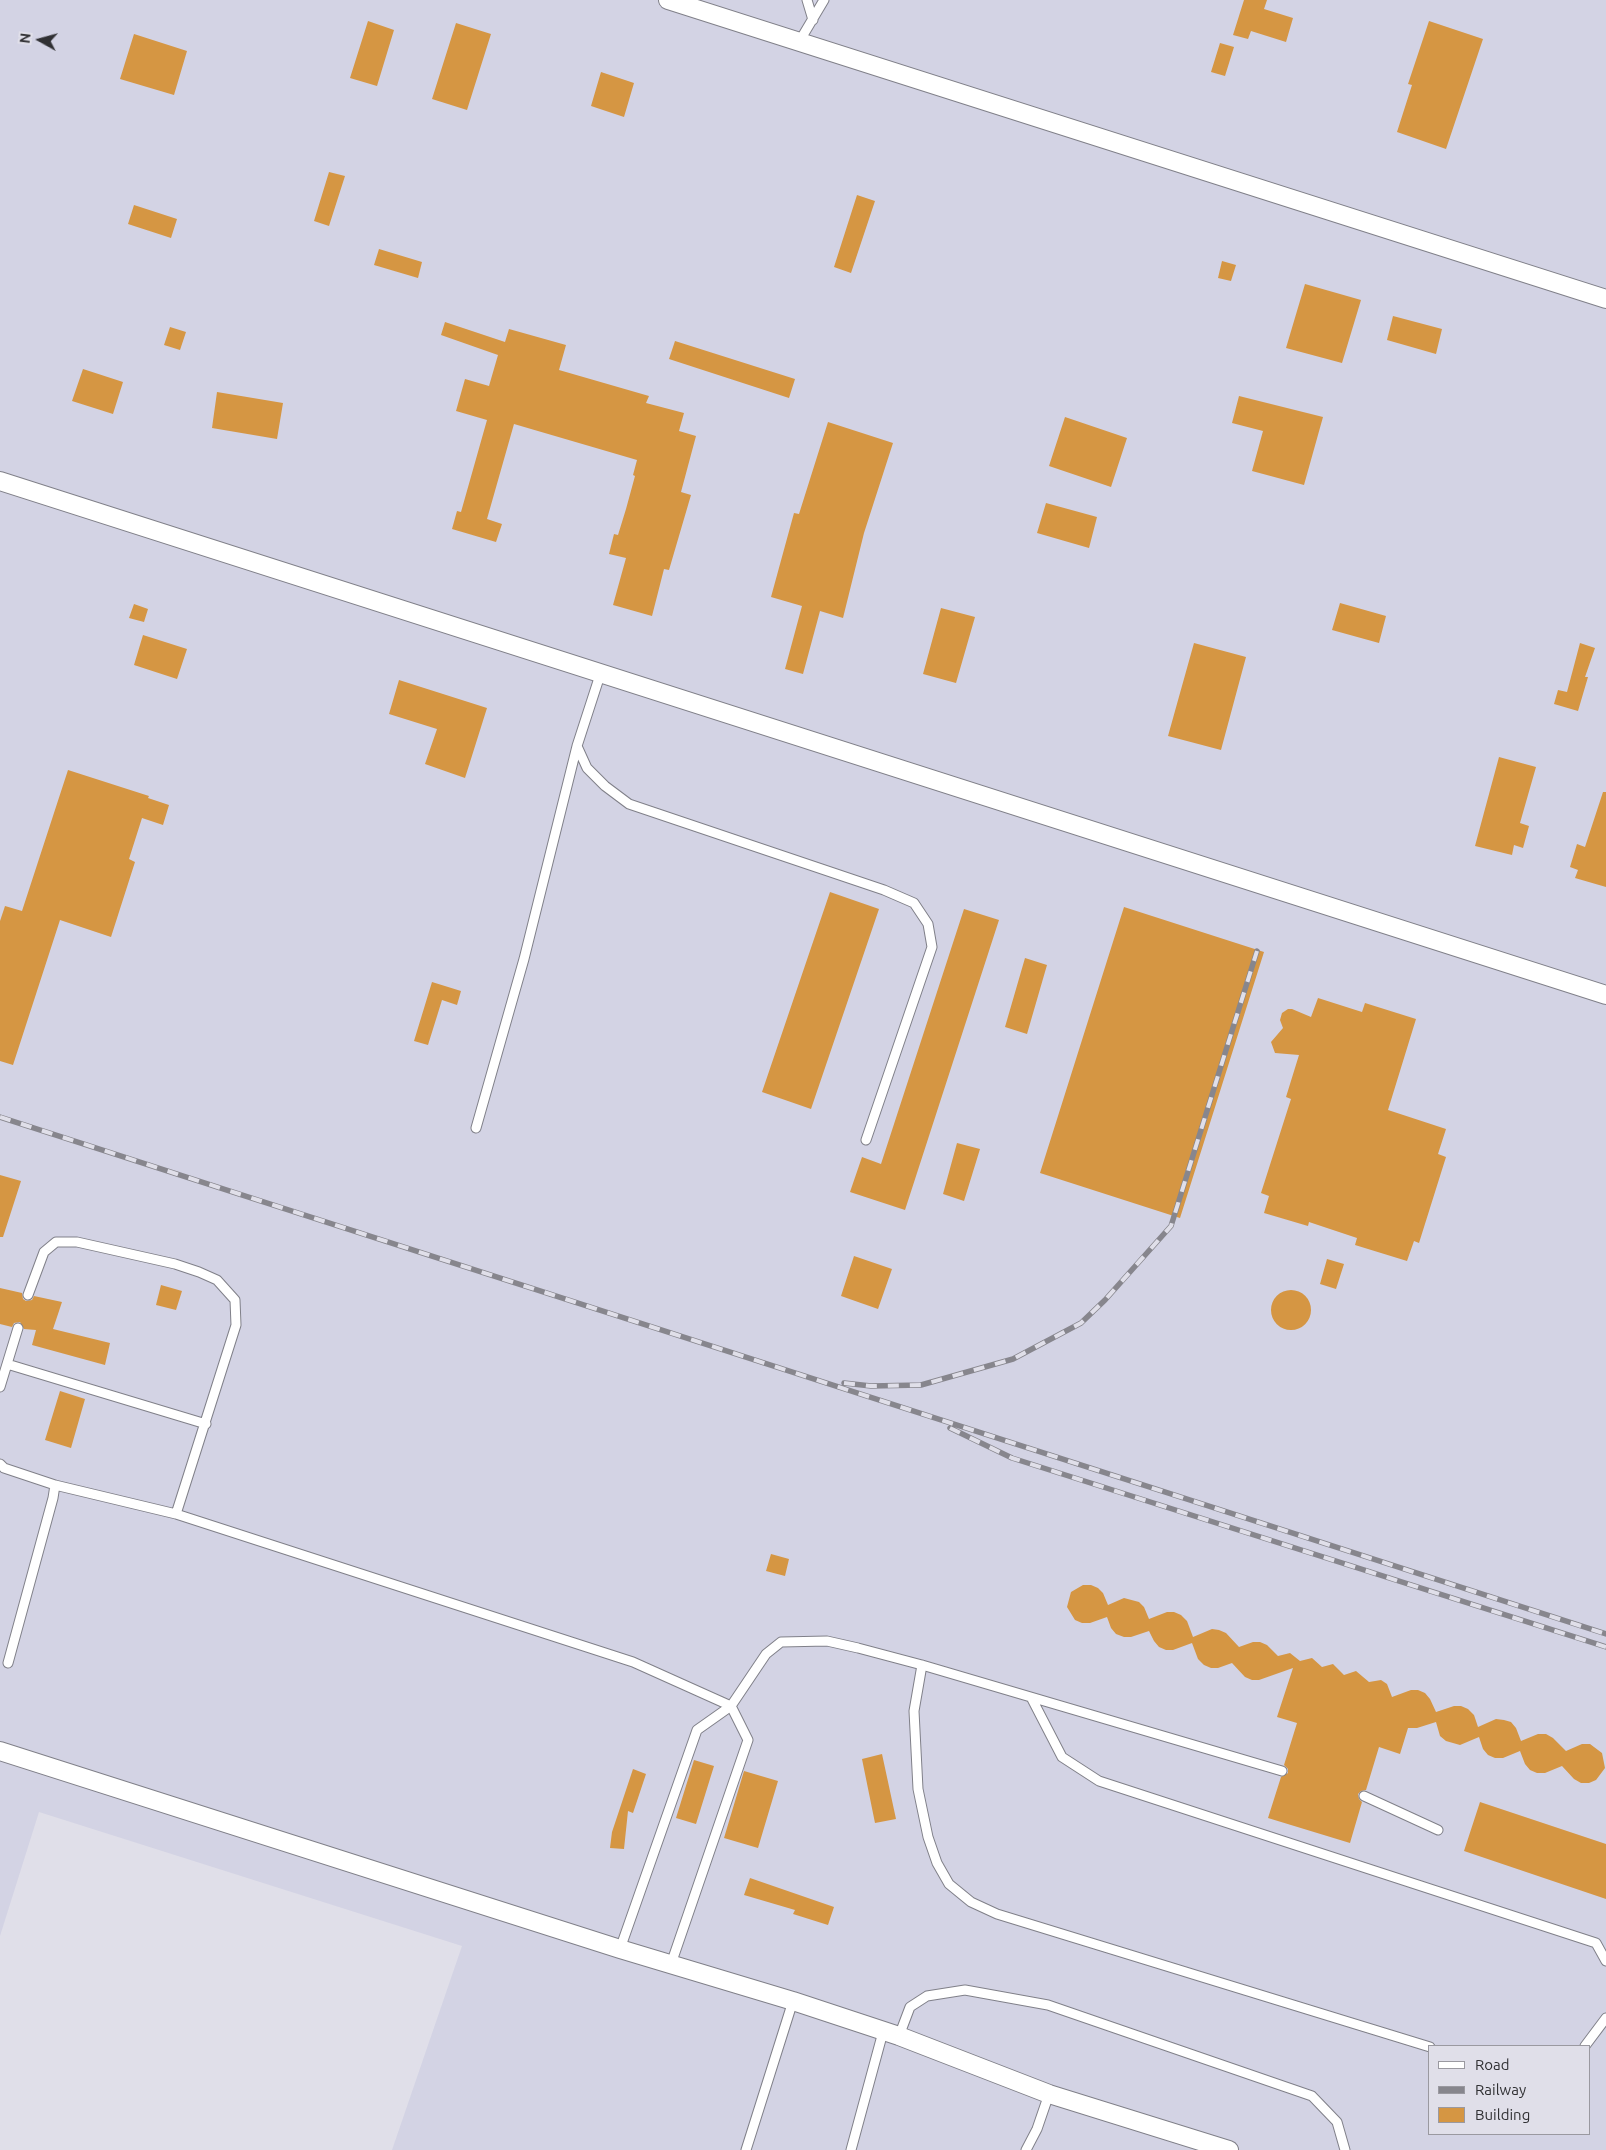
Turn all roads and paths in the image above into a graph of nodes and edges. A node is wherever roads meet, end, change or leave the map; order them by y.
1 (668, 0) edge
2 (807, 0) edge
3 (824, 0) edge
4 (812, 20) junction
5 (799, 42) junction
6 (1606, 299) edge
7 (0, 481) edge
8 (601, 672) junction
9 (577, 746) junction
10 (1606, 994) edge
11 (476, 1128) dead end
12 (866, 1140) dead end
13 (28, 1295) dead end
14 (18, 1328) dead end
15 (7, 1364) junction
16 (0, 1387) edge
17 (206, 1424) junction
18 (0, 1464) edge
19 (55, 1485) junction
20 (176, 1514) junction
21 (8, 1663) dead end
22 (922, 1665) junction
23 (1032, 1699) junction
24 (731, 1706) junction
25 (0, 1751) edge
26 (1282, 1771) dead end
27 (1364, 1796) dead end
28 (1438, 1830) dead end
29 (620, 1949) junction
30 (1606, 1961) edge
31 (671, 1964) junction
32 (794, 2001) junction
33 (1606, 2018) edge
34 (891, 2034) junction
35 (1586, 2045) edge
36 (1428, 2046) edge
37 (1049, 2094) junction
38 (746, 2150) edge
39 (851, 2150) edge
40 (1026, 2150) edge
41 (1229, 2150) edge
42 (1345, 2150) edge

1 - 5 street
2 - 4 lane
3 - 4 lane
4 - 5 lane
5 - 6 street
7 - 8 street
8 - 9 lane
8 - 10 street
9 - 11 lane
9 - 12 lane
13 - 17 lane
14 - 15 lane
15 - 16 lane
15 - 17 lane
17 - 20 lane
18 - 19 lane
19 - 20 lane
19 - 21 lane
20 - 24 lane
22 - 23 lane
22 - 24 lane
22 - 36 lane
23 - 26 lane
23 - 30 lane
24 - 29 lane
24 - 31 lane
25 - 29 street
27 - 28 lane
29 - 31 street
31 - 32 street
32 - 34 street
32 - 38 lane
33 - 35 lane
34 - 37 street
34 - 39 lane
34 - 42 lane
37 - 40 lane
37 - 41 street

